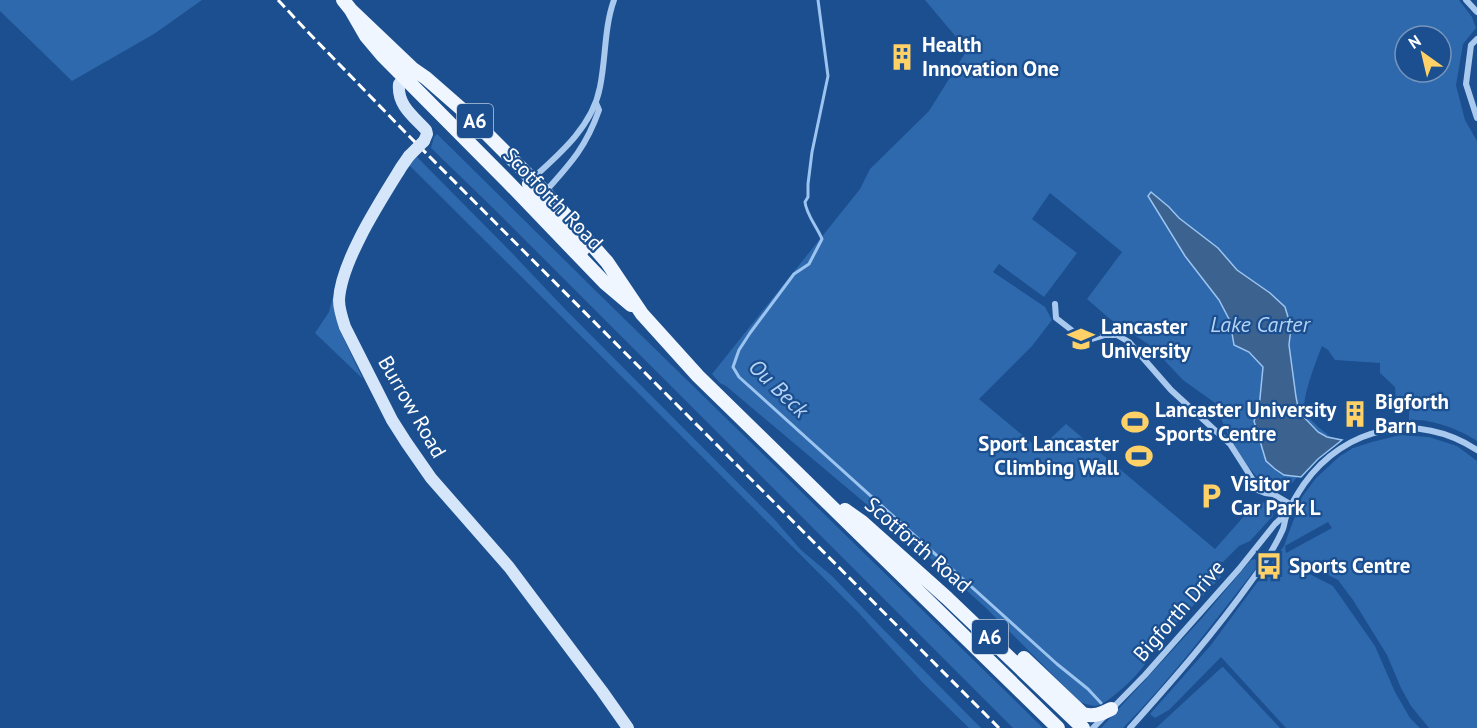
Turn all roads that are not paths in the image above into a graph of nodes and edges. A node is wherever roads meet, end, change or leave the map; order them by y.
1 (614, 0) edge
2 (1466, 0) edge
3 (347, 5) edge
4 (1477, 12) edge
5 (1477, 39) edge
6 (408, 73) junction
7 (596, 103) junction
8 (1477, 118) edge
9 (533, 179) junction
10 (535, 196) junction
11 (1055, 304) dead end
12 (642, 314) junction
13 (1477, 450) edge
14 (798, 474) junction
15 (1292, 505) junction
16 (1287, 513) junction
17 (862, 522) junction
18 (1111, 709) junction
19 (627, 728) edge
20 (1058, 728) edge
21 (1083, 728) edge
22 (1093, 728) edge
23 (1130, 728) edge

1 - 7 street
2 - 4 street
3 - 6 main road, Scotforth Road / A6
5 - 8 street
6 - 9 main road, Scotforth Road / A6
6 - 10 main road, Scotforth Road / A6
6 - 19 street, Burrow Road, bridge
7 - 9 street
7 - 10 street
9 - 10 main road, Scotforth Road / A6
10 - 12 main road, Scotforth Road / A6
10 - 12 main road, Scotforth Road / A6
11 - 15 street
12 - 14 main road, Scotforth Road / A6
13 - 15 street, Bigforth Drive
14 - 17 main road, Scotforth Road / A6
14 - 20 main road, Scotforth Road / A6
15 - 16 street, Bigforth Drive
16 - 18 street, Bigforth Drive
16 - 23 street, Bigforth Drive
17 - 18 main road
17 - 21 main road, Scotforth Road / A6
18 - 22 street, Bigforth Drive

